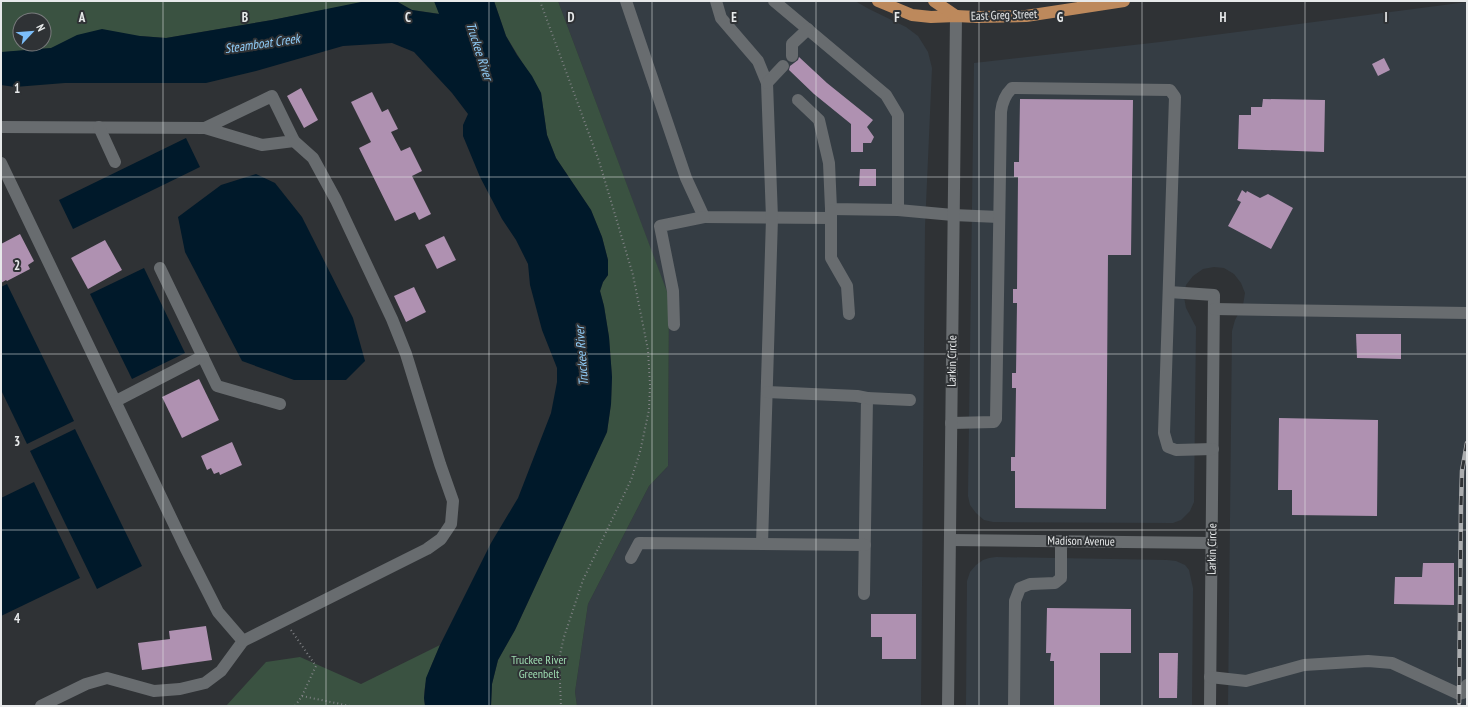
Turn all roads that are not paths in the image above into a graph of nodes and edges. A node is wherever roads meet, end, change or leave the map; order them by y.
1 (626, 1) edge
2 (716, 1) edge
3 (774, 1) edge
4 (878, 1) edge
5 (934, 1) edge
6 (1124, 1) edge
7 (956, 16) junction
8 (808, 29) junction
9 (792, 56) dead end
10 (783, 66) dead end
11 (767, 83) junction
12 (798, 100) dead end
13 (1, 127) edge
14 (99, 127) junction
15 (205, 128) junction
16 (294, 142) junction
17 (115, 162) dead end
18 (1, 163) edge
19 (898, 210) junction
20 (831, 213) junction
21 (953, 215) junction
22 (704, 217) junction
23 (1000, 217) junction
24 (772, 218) junction
25 (160, 268) dead end
26 (1169, 292) junction
27 (1214, 309) junction
28 (1467, 313) edge
29 (849, 314) dead end
30 (674, 324) dead end
31 (203, 356) junction
32 (767, 392) junction
33 (866, 398) junction
34 (910, 400) dead end
35 (116, 401) junction
36 (280, 404) dead end
37 (951, 422) junction
38 (1213, 449) junction
39 (950, 540) junction
40 (1061, 541) junction
41 (1212, 543) junction
42 (762, 544) junction
43 (865, 545) junction
44 (631, 558) dead end
45 (864, 594) dead end
46 (243, 641) junction
47 (1210, 677) junction
48 (1467, 684) edge
49 (41, 706) edge
50 (948, 706) edge
51 (1014, 706) edge
52 (1210, 706) edge

1 - 22 street
2 - 11 street
3 - 8 street
4 - 7 main road, East Greg Street
5 - 7 main road, East Greg Street
6 - 7 main road, East Greg Street
7 - 21 street, Larkin Circle
8 - 9 street
8 - 19 street
10 - 11 street
11 - 24 street
12 - 20 street
13 - 14 street
14 - 15 street
14 - 17 street
15 - 16 street
15 - 16 street
16 - 46 street
18 - 35 street
19 - 20 street
19 - 21 street
20 - 24 street
20 - 29 street
21 - 23 street
21 - 37 street, Larkin Circle
22 - 24 street
22 - 30 street
23 - 26 street
23 - 37 street
24 - 32 street
25 - 31 street
26 - 27 street, Larkin Circle
26 - 38 street
27 - 28 street
27 - 38 street, Larkin Circle
31 - 35 street
31 - 36 street
32 - 33 street
32 - 42 street
33 - 34 street
33 - 43 street
35 - 46 street
37 - 39 street, Larkin Circle
38 - 41 street, Larkin Circle
39 - 40 street, Madison Avenue
39 - 50 street, Larkin Circle
40 - 41 street, Madison Avenue
40 - 51 street
41 - 47 street, Larkin Circle
42 - 43 street
42 - 44 street
43 - 45 street
46 - 49 street
47 - 48 street
47 - 52 street, Larkin Circle

